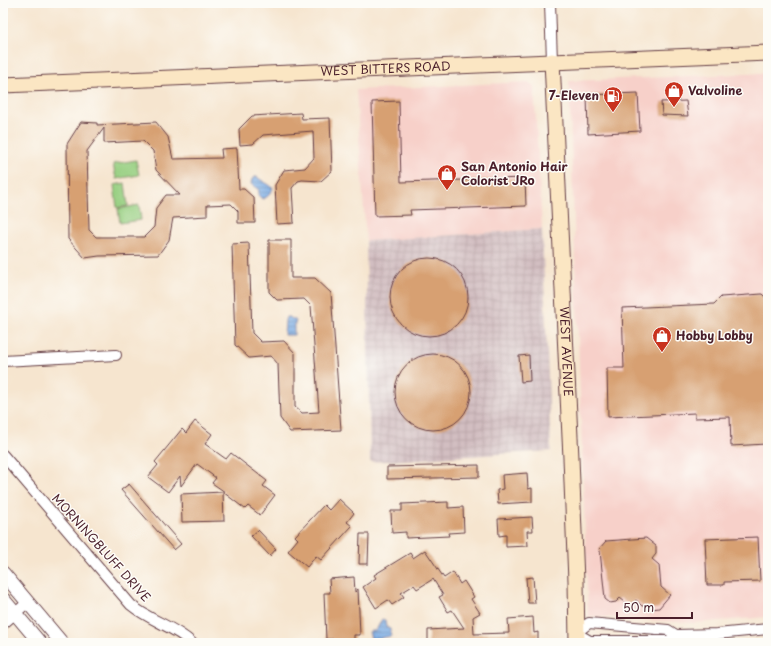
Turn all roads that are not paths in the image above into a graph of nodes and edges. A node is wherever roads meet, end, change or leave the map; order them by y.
1 (550, 3) edge
2 (768, 53) edge
3 (552, 61) junction
4 (3, 85) edge
5 (116, 355) dead end
6 (3, 361) edge
7 (3, 455) edge
8 (3, 573) edge
9 (3, 600) edge
10 (28, 602) junction
11 (15, 613) junction
12 (3, 624) edge
13 (768, 629) edge
14 (676, 635) junction
15 (576, 638) edge
16 (40, 643) edge
17 (62, 643) edge
18 (192, 643) edge

1 - 3 street
2 - 3 main road, WEST BITTERS ROAD
3 - 4 main road, WEST BITTERS ROAD
3 - 15 main road, WEST AVENUE
5 - 6 street
7 - 18 street, MORNINGBLUFF DRIVE
8 - 10 street
9 - 11 street
10 - 11 street
10 - 17 street
11 - 12 street
11 - 16 street
13 - 14 street
14 - 15 street
14 - 15 street

